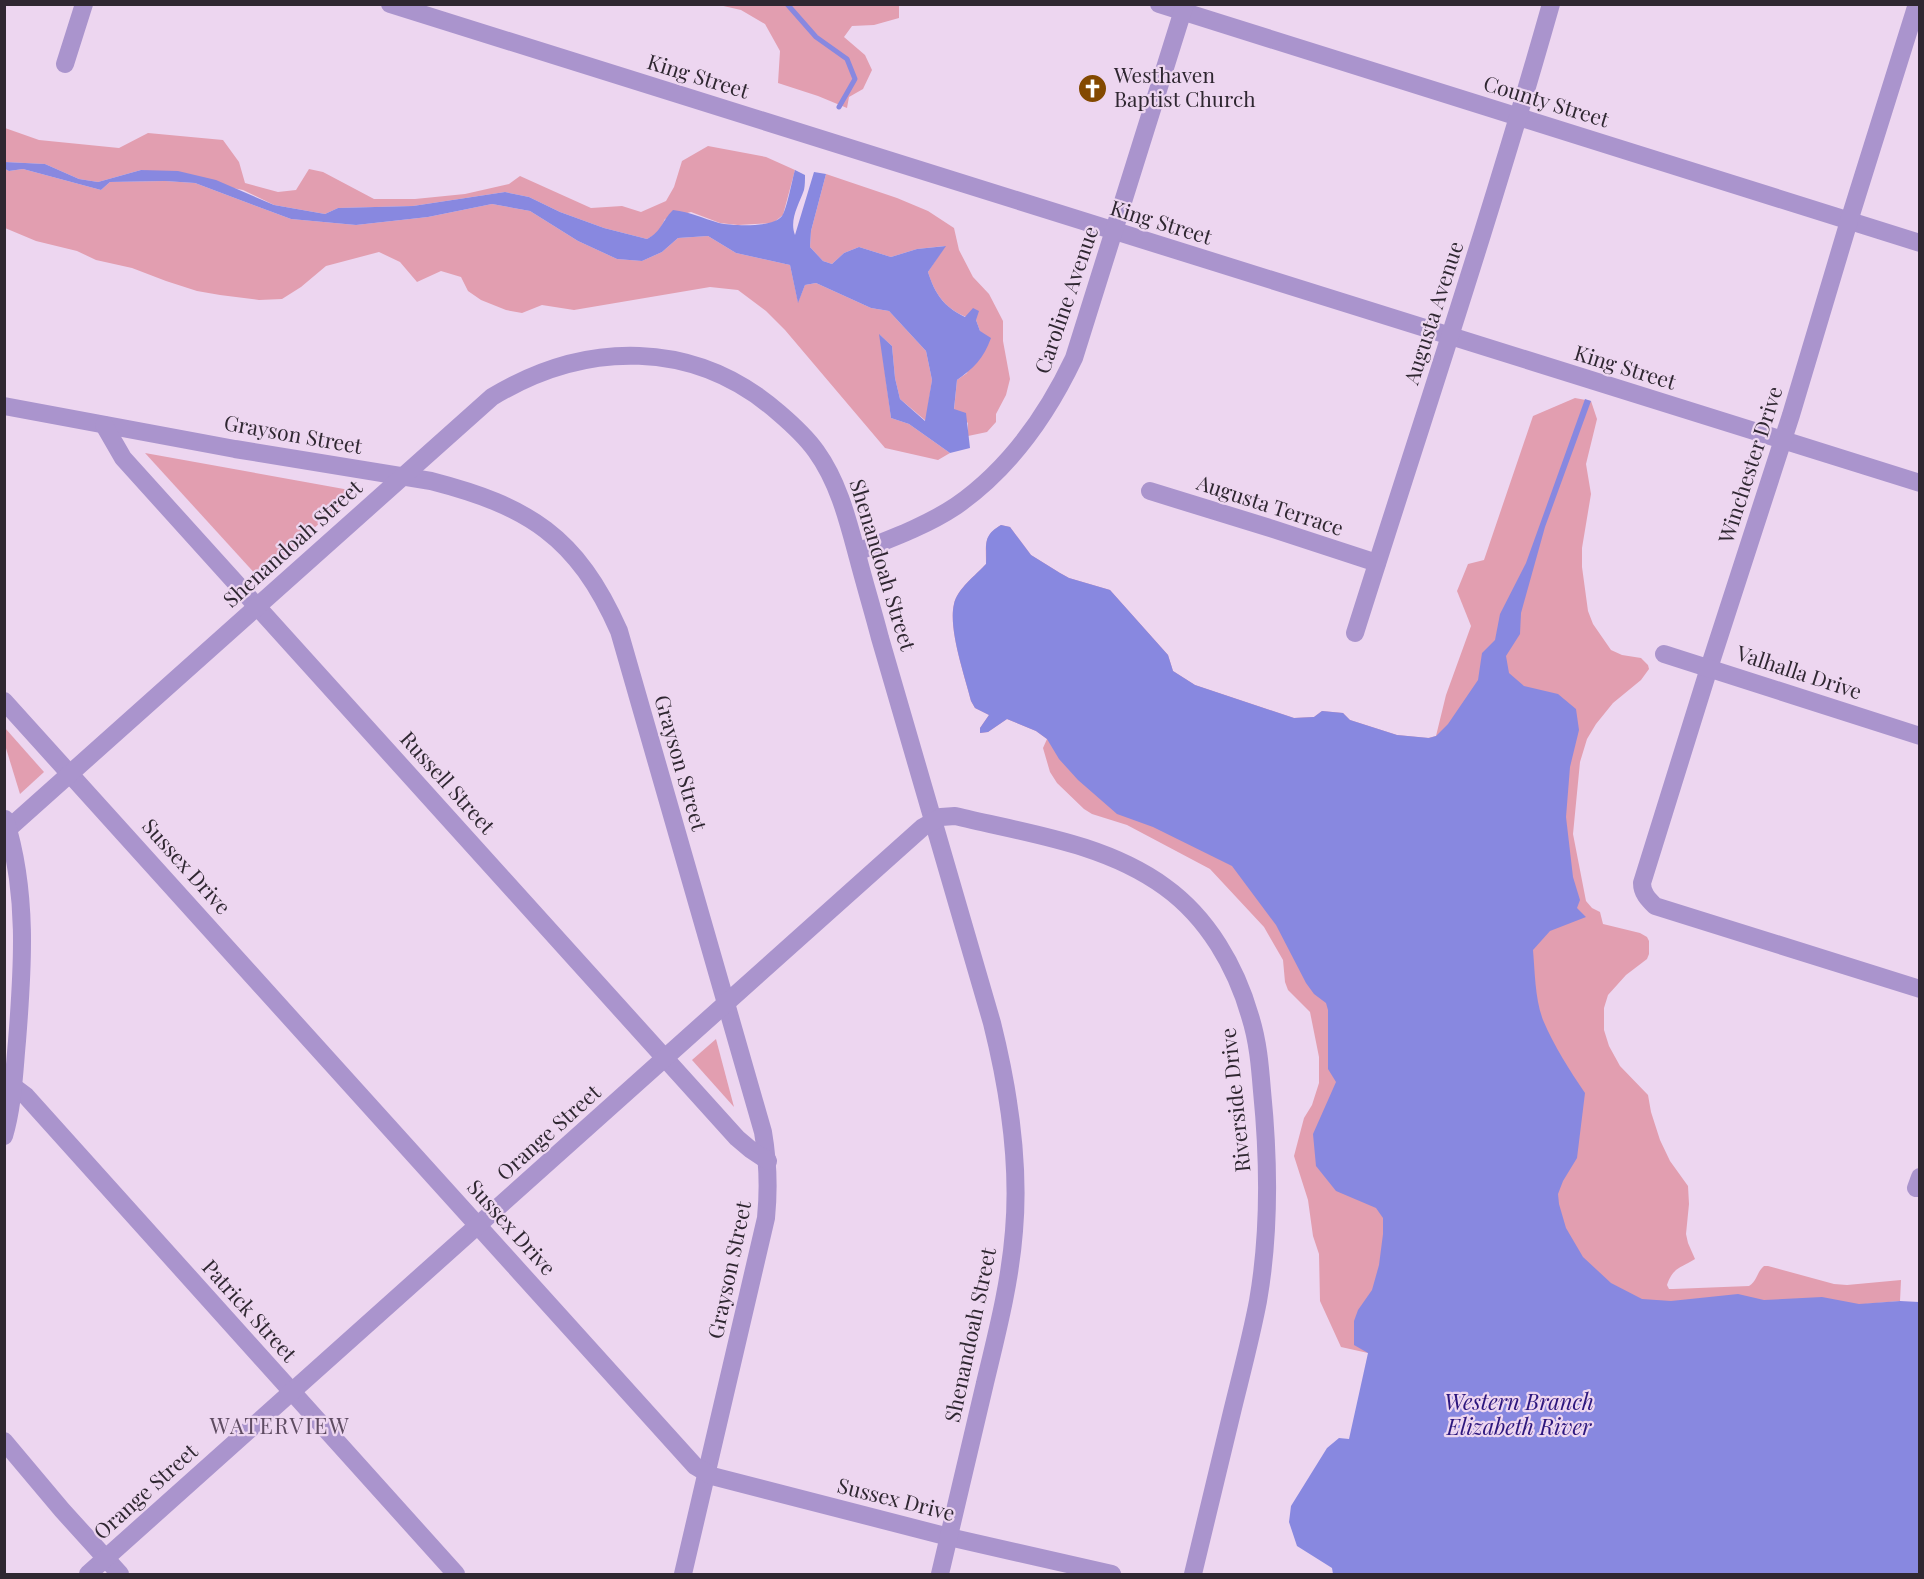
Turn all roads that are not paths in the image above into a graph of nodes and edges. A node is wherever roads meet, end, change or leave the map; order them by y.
1 (84, 4) edge
2 (390, 4) edge
3 (1159, 4) edge
4 (1551, 4) edge
5 (1917, 4) edge
6 (1184, 8) edge
7 (65, 64) dead end
8 (1519, 117) junction
9 (1848, 221) junction
10 (1114, 232) junction
11 (1920, 243) edge
12 (1450, 337) junction
13 (4, 406) edge
14 (104, 425) junction
15 (1782, 440) junction
16 (403, 477) junction
17 (1920, 483) edge
18 (1150, 491) dead end
19 (857, 552) junction
20 (1377, 563) junction
21 (257, 607) junction
22 (1355, 633) dead end
23 (1664, 654) dead end
24 (1709, 668) junction
25 (4, 701) edge
26 (1920, 735) edge
27 (71, 773) junction
28 (933, 820) junction
29 (6, 824) edge
30 (1920, 990) edge
31 (726, 1003) junction
32 (665, 1059) junction
33 (9, 1086) edge
34 (4, 1136) edge
35 (768, 1161) junction
36 (479, 1226) junction
37 (291, 1392) junction
38 (4, 1441) edge
39 (707, 1474) junction
40 (949, 1537) junction
41 (105, 1559) junction
42 (88, 1575) edge
43 (120, 1575) edge
44 (456, 1575) edge
45 (683, 1575) edge
46 (940, 1575) edge
47 (1112, 1575) edge
48 (1193, 1575) edge

1 - 7 street
2 - 10 street, King Street
3 - 6 street, County Street
4 - 8 street, Augusta Avenue
5 - 9 street, Winchester Drive
6 - 8 street, County Street
6 - 10 street, Caroline Avenue
8 - 9 street, County Street
8 - 12 street, Augusta Avenue
9 - 11 street, County Street
9 - 15 street, Winchester Drive
10 - 12 street, King Street
10 - 19 street, Caroline Avenue
12 - 15 street, King Street
12 - 20 street, Augusta Avenue
13 - 14 street, Grayson Street
14 - 16 street, Grayson Street
14 - 21 street, Russell Street
15 - 17 street, King Street
15 - 24 street, Winchester Drive
16 - 19 street, Shenandoah Street
16 - 21 street, Shenandoah Street
16 - 31 street, Grayson Street
18 - 20 street, Augusta Terrace
19 - 28 street, Shenandoah Street
20 - 22 street, Augusta Avenue
21 - 27 street, Shenandoah Street
21 - 32 street, Russell Street
23 - 24 street, Valhalla Drive
24 - 26 street, Valhalla Drive
24 - 30 street, Winchester Drive
25 - 27 street, Sussex Drive
27 - 29 street, Shenandoah Street
27 - 36 street, Sussex Drive
28 - 31 street, Orange Street
28 - 40 street, Shenandoah Street
28 - 48 street, Riverside Drive
29 - 33 street
31 - 32 street, Orange Street
31 - 35 street, Grayson Street
32 - 35 street, Russell Street
32 - 36 street, Orange Street
33 - 34 street
33 - 37 street, Patrick Street
35 - 39 street, Grayson Street
36 - 37 street, Orange Street
36 - 39 street, Sussex Drive
37 - 41 street, Orange Street
37 - 44 street, Patrick Street
38 - 41 street
39 - 40 street, Sussex Drive
39 - 45 street, Grayson Street
40 - 46 street, Shenandoah Street
40 - 47 street, Sussex Drive
41 - 42 street, Orange Street
41 - 43 street

